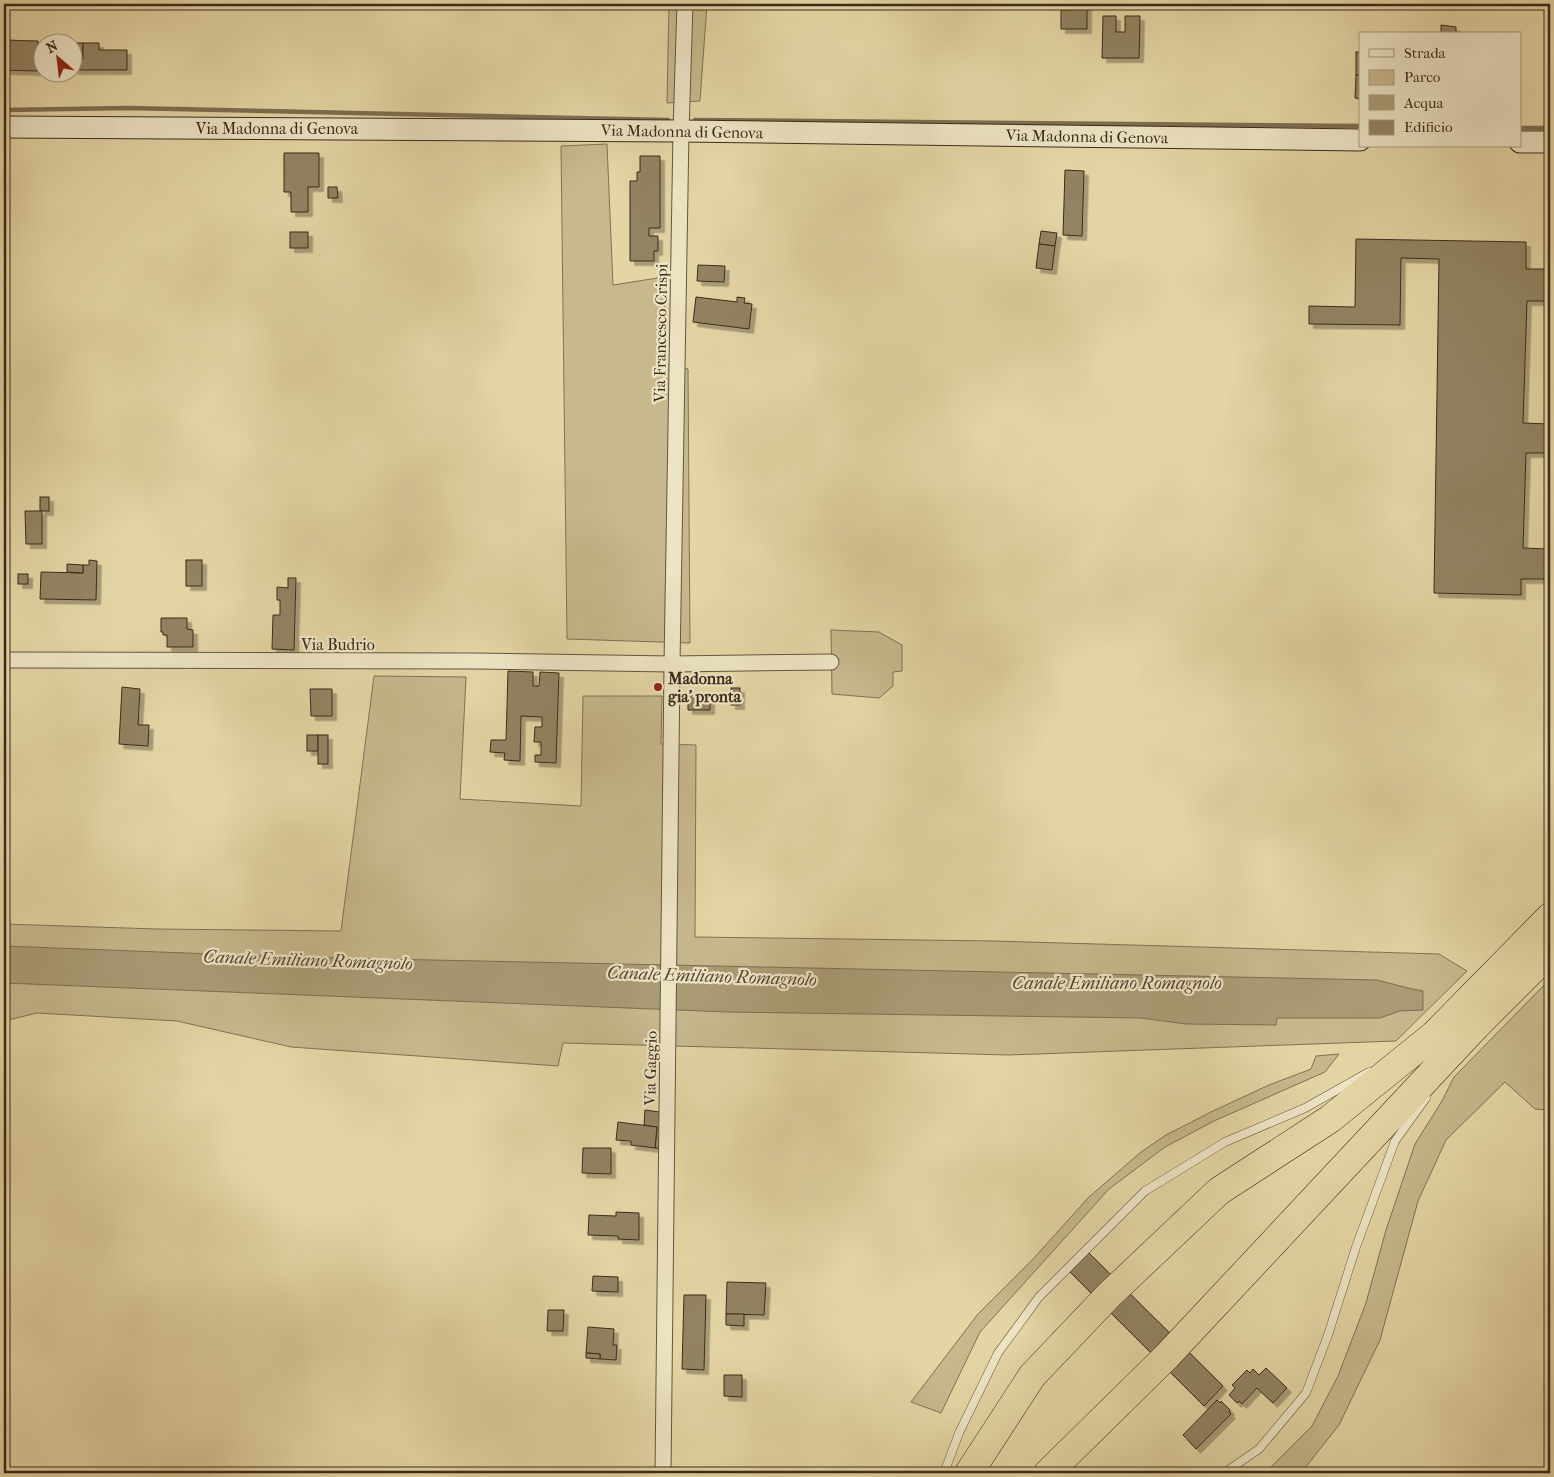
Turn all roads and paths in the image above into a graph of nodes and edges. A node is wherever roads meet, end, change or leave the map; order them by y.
1 (686, 4) edge
2 (4, 127) edge
3 (681, 131) junction
4 (1359, 140) edge
5 (1522, 142) edge
6 (1550, 142) edge
7 (4, 660) edge
8 (831, 662) dead end
9 (672, 664) junction
10 (1550, 916) edge
11 (1550, 952) edge
12 (1476, 1026) junction
13 (1434, 1035) junction
14 (1391, 1059) dead end
15 (1374, 1069) dead end
16 (1444, 1072) dead end
17 (1433, 1088) dead end
18 (663, 1473) edge
19 (944, 1473) edge
20 (969, 1473) edge
21 (1048, 1473) edge
22 (1224, 1473) edge

1 - 3 street, Via Francesco Crispi
2 - 3 main road, Via Madonna di Genova
3 - 4 main road, Via Madonna di Genova
3 - 9 street, Via Francesco Crispi
5 - 6 main road
7 - 9 street, Via Budrio
8 - 9 street, Via Budrio
9 - 18 street, Via Gaggio
10 - 13 highway
11 - 12 highway
12 - 16 lane
12 - 21 highway
13 - 14 lane
13 - 20 highway
15 - 19 lane
17 - 22 lane

